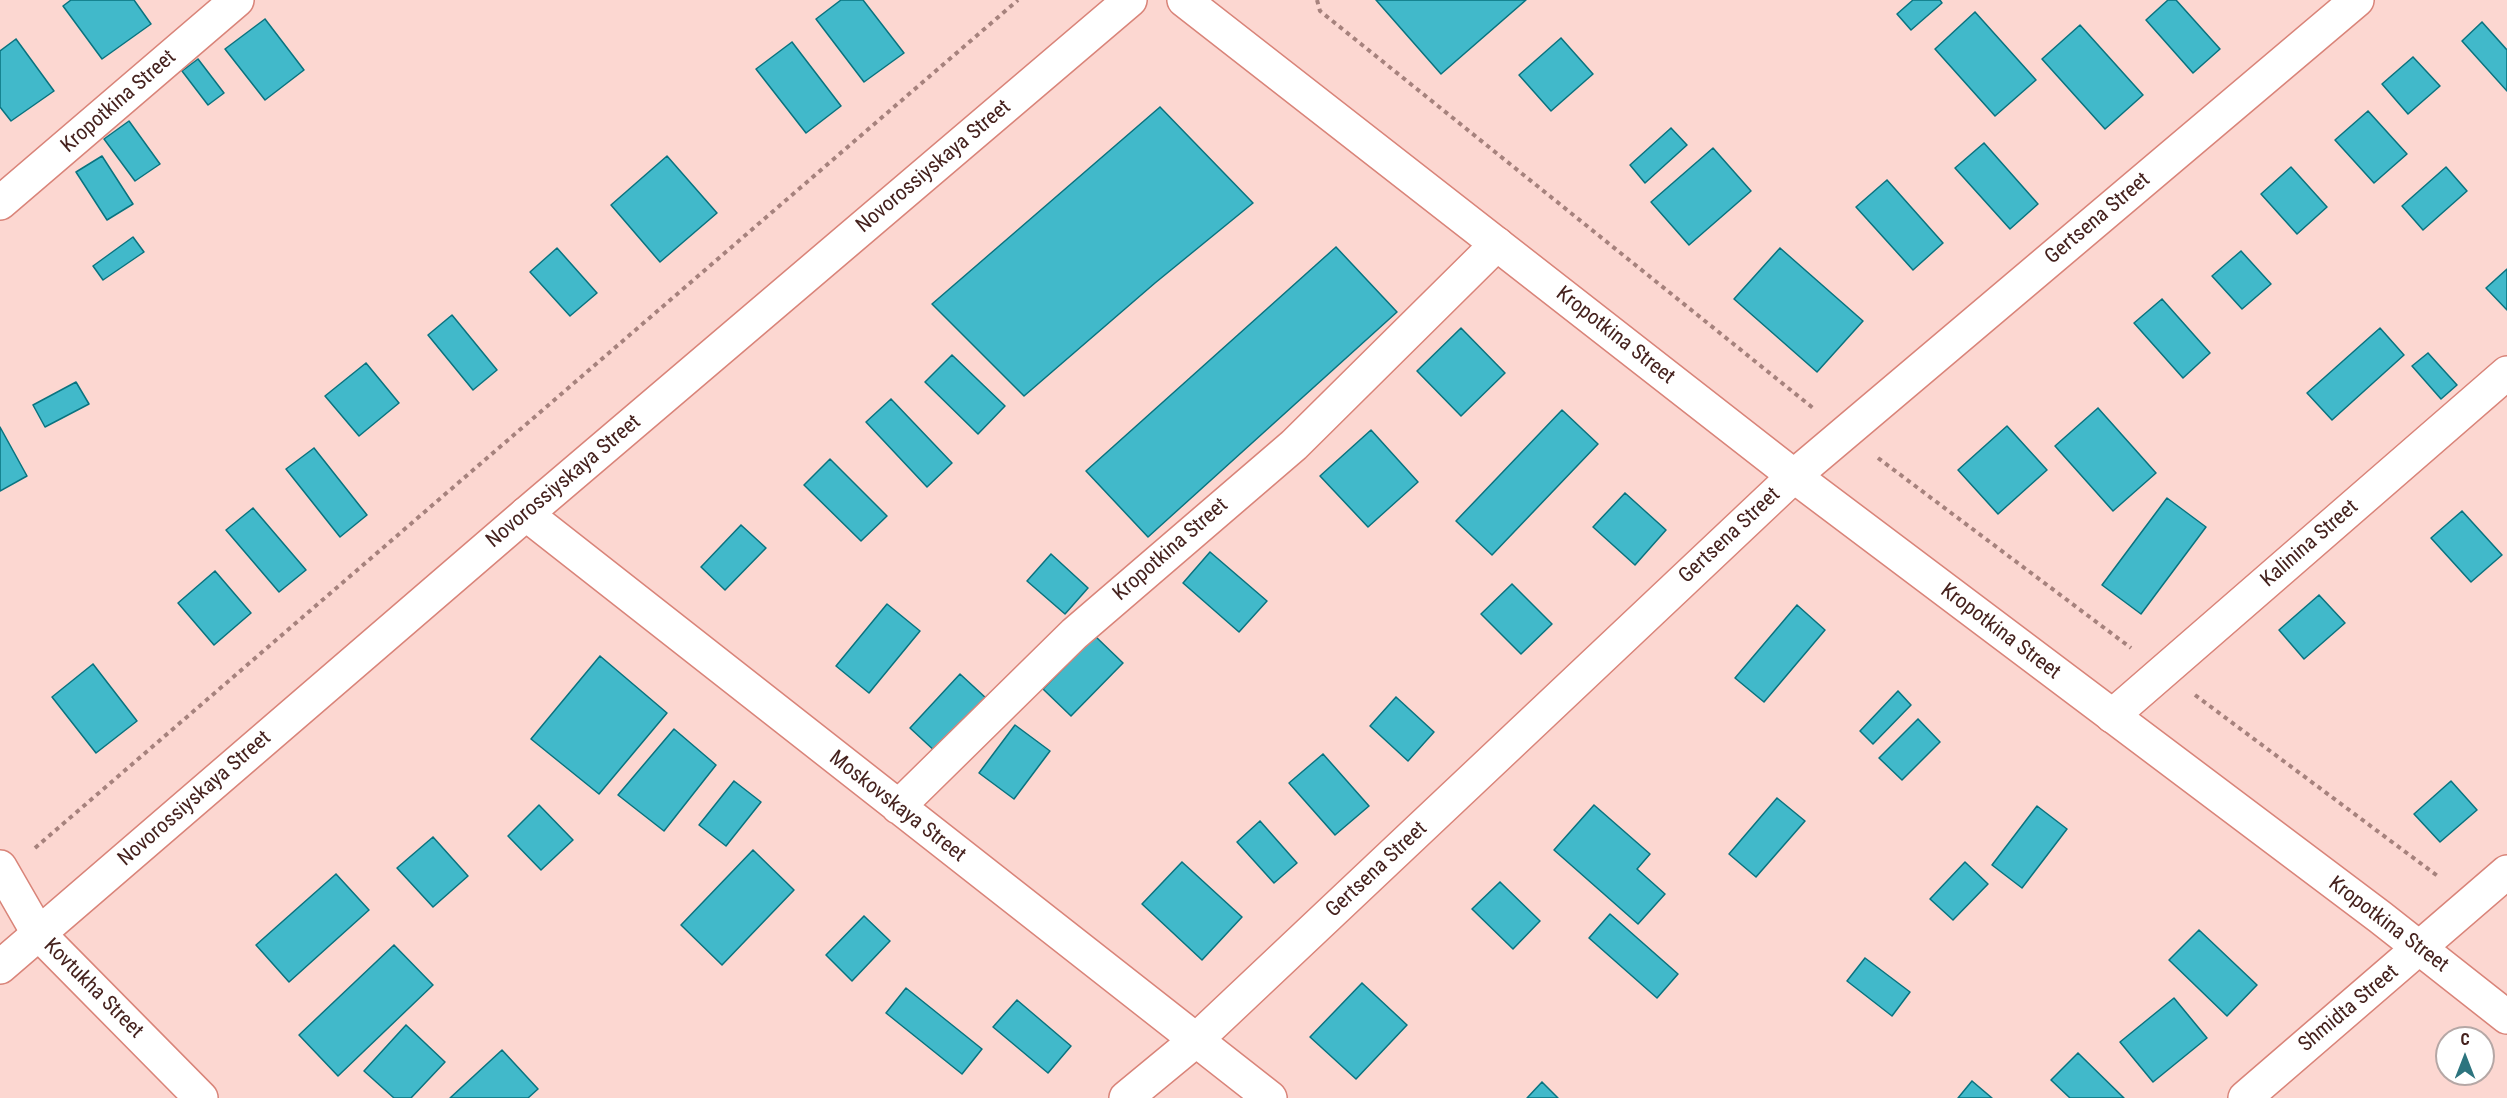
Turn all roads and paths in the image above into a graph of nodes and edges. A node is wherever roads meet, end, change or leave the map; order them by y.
1 (237, 0) edge
2 (1018, 0) edge
3 (1130, 0) edge
4 (1184, 0) edge
5 (1317, 0) edge
6 (2357, 0) edge
7 (0, 203) edge
8 (1497, 244) junction
9 (2507, 373) edge
10 (1845, 433) junction
11 (1794, 476) junction
12 (526, 514) junction
13 (2164, 672) junction
14 (2112, 716) junction
15 (898, 807) junction
16 (2, 871) edge
17 (2507, 872) edge
18 (2472, 902) junction
19 (38, 933) junction
20 (2420, 948) junction
21 (0, 967) edge
22 (2507, 1017) edge
23 (1196, 1041) junction
24 (201, 1098) edge
25 (1126, 1098) edge
26 (1270, 1098) edge
27 (2245, 1098) edge

1 - 7 street, Kropotkina Street
2 - 16 path
3 - 12 street, Novorossiyskaya Street
4 - 8 street, Kropotkina Street
5 - 10 path
6 - 10 street, Gertsena Street
8 - 11 street, Kropotkina Street
8 - 15 street, Kropotkina Street
9 - 13 street, Kalinina Street
10 - 11 street, Gertsena Street
10 - 13 path
11 - 14 street, Kropotkina Street
11 - 23 street, Gertsena Street
12 - 15 street, Moskovskaya Street
12 - 19 street, Novorossiyskaya Street
13 - 14 street, Kalinina Street
13 - 18 path
14 - 20 street, Kropotkina Street
15 - 23 street, Moskovskaya Street
16 - 19 street, Kovtukha Street
17 - 18 street, Shmidta Street
18 - 20 street, Shmidta Street
19 - 21 street, Novorossiyskaya Street
19 - 24 street, Kovtukha Street
20 - 22 street, Kropotkina Street
20 - 27 street, Shmidta Street
23 - 25 street, Gertsena Street
23 - 26 street, Moskovskaya Street

